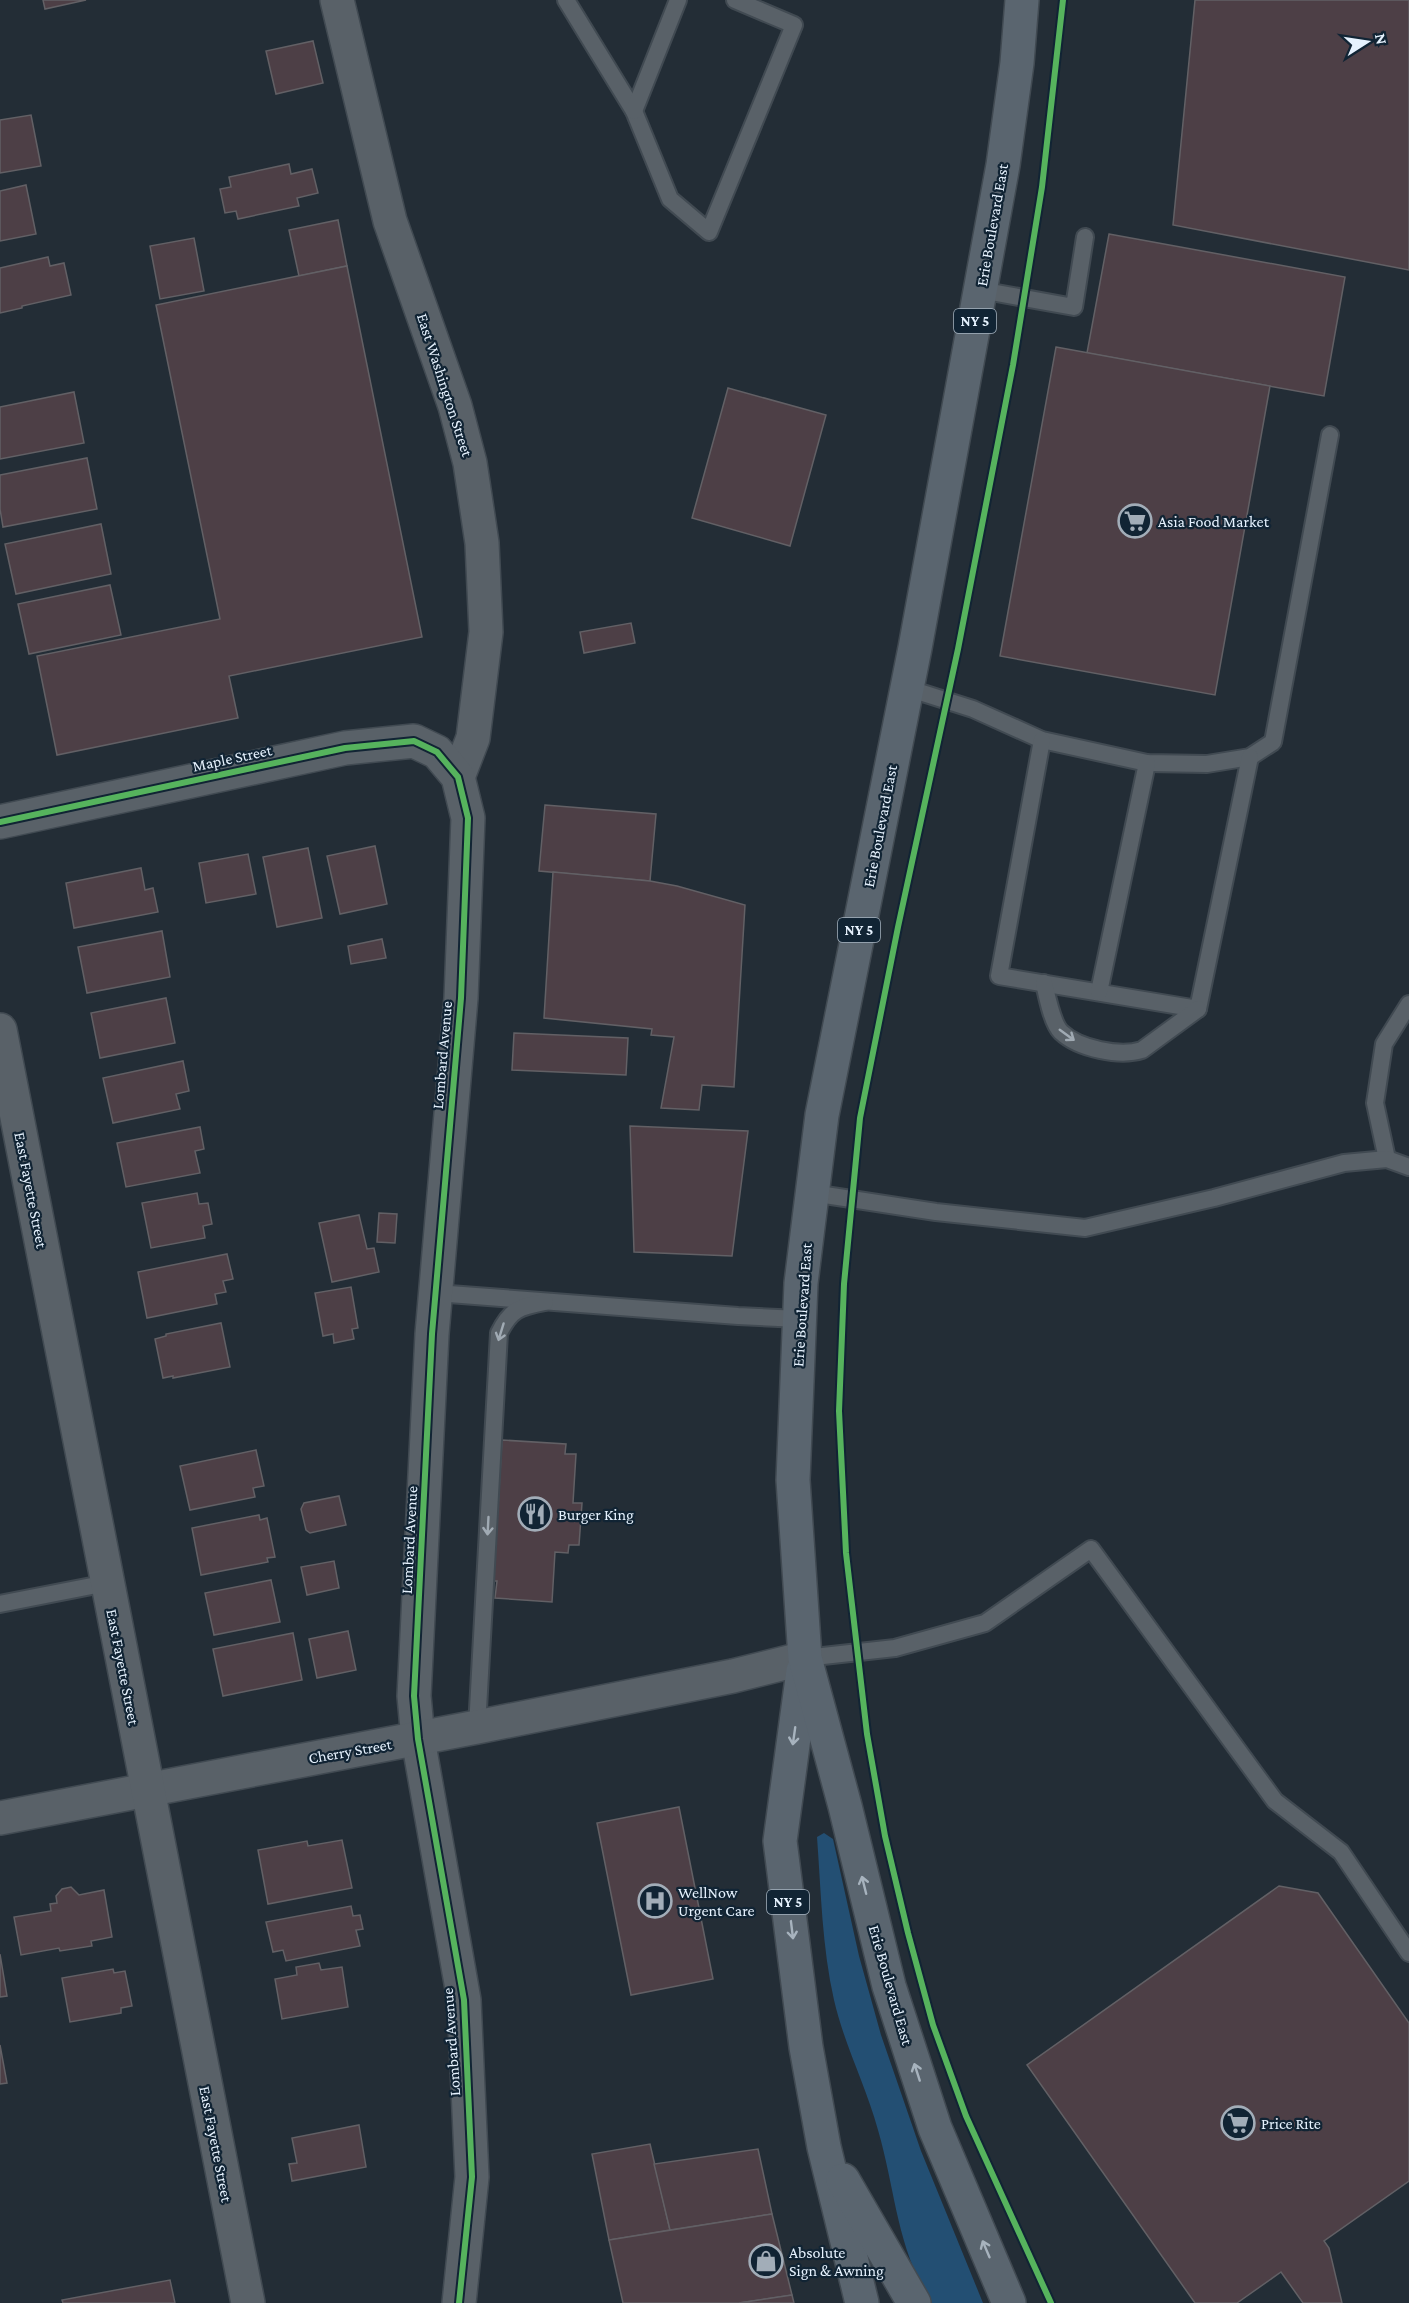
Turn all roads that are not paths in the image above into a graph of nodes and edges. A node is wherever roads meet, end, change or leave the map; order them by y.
1 (337, 0) edge
2 (566, 0) edge
3 (678, 0) edge
4 (735, 0) edge
5 (1022, 0) edge
6 (634, 111) junction
7 (1085, 237) dead end
8 (980, 290) junction
9 (1330, 435) dead end
10 (907, 688) junction
11 (1042, 740) junction
12 (1250, 757) junction
13 (1147, 763) junction
14 (458, 777) junction
15 (0, 822) edge
16 (1044, 983) junction
17 (1099, 992) junction
18 (1409, 1004) edge
19 (1198, 1009) junction
20 (0, 1030) edge
21 (1387, 1159) junction
22 (1409, 1167) edge
23 (812, 1193) junction
24 (436, 1293) junction
25 (545, 1302) junction
26 (800, 1319) junction
27 (107, 1582) junction
28 (0, 1604) edge
29 (805, 1658) junction
30 (477, 1727) junction
31 (418, 1738) junction
32 (147, 1788) junction
33 (0, 1818) edge
34 (1409, 1953) edge
35 (824, 2147) junction
36 (248, 2303) edge
37 (459, 2303) edge
38 (862, 2303) edge
39 (914, 2303) edge
40 (1009, 2303) edge

1 - 14 street, East Washington Street
2 - 6 lane
3 - 6 lane
4 - 6 lane
5 - 8 main road, Erie Boulevard East / NY 5
7 - 8 lane
8 - 10 main road, Erie Boulevard East / NY 5
9 - 12 lane
10 - 11 lane
10 - 23 main road, Erie Boulevard East / NY 5
11 - 13 lane
11 - 16 lane
12 - 13 lane
12 - 19 lane
13 - 17 lane
14 - 15 street, Maple Street
14 - 24 street, Lombard Avenue
16 - 17 lane
16 -> 19 lane
17 - 19 lane
18 - 21 lane
20 - 27 street, East Fayette Street
21 - 22 lane
21 - 23 lane
23 - 26 main road, Erie Boulevard East / NY 5
24 - 25 lane
24 - 31 street, Lombard Avenue
25 - 26 lane
25 -> 30 lane
26 - 29 main road, Erie Boulevard East / NY 5
27 - 28 lane
27 - 32 street, East Fayette Street
29 - 30 street, Cherry Street
29 - 34 lane
29 -> 35 main road, Erie Boulevard East / NY 5
40 -> 29 main road, Erie Boulevard East / NY 5
30 - 31 street, Cherry Street
31 - 32 street, Cherry Street
31 - 37 street, Lombard Avenue
32 - 33 street, Cherry Street
32 - 36 street, East Fayette Street
35 - 38 main road, Erie Boulevard East / NY 5
35 - 39 main road

